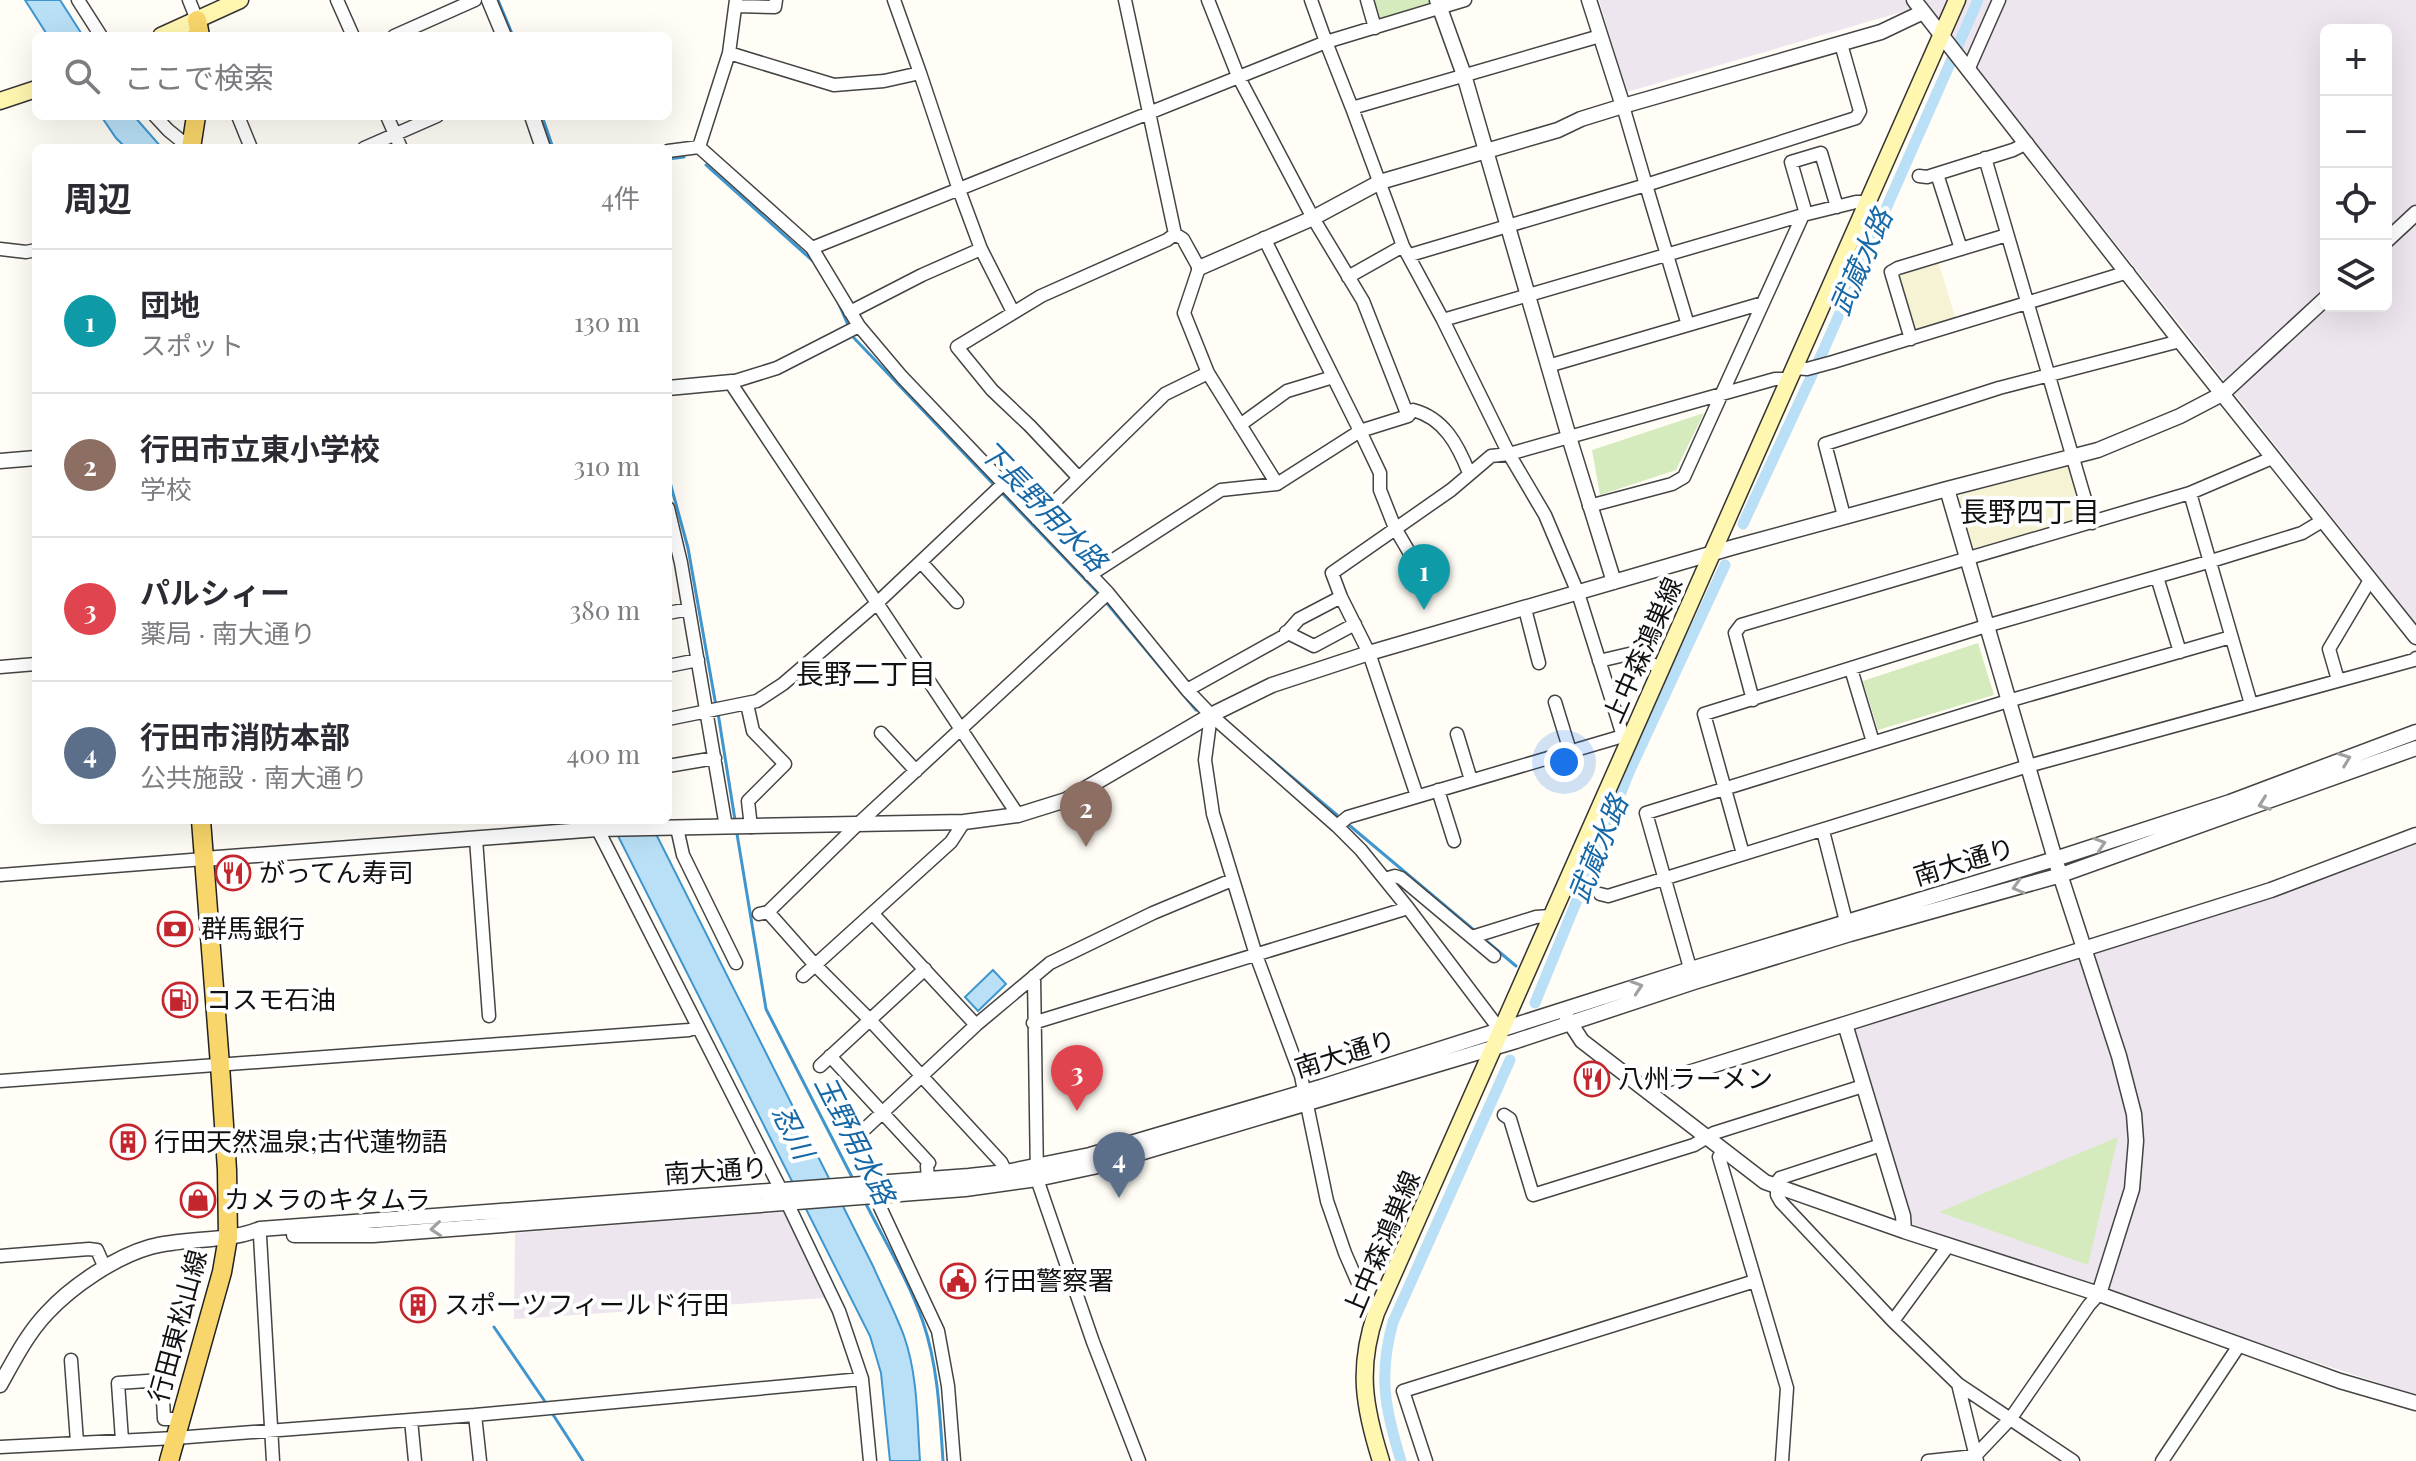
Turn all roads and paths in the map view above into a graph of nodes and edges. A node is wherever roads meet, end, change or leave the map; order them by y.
1 (78, 0) edge
2 (189, 0) edge
3 (240, 0) edge
4 (337, 0) edge
5 (475, 0) edge
6 (489, 0) edge
7 (776, 0) edge
8 (894, 0) edge
9 (1125, 0) edge
10 (1208, 0) edge
11 (1311, 0) edge
12 (1367, 0) edge
13 (1465, 0) edge
14 (1589, 0) edge
15 (1957, 0) edge
16 (1999, 0) edge
17 (736, 3) edge
18 (1438, 4) edge
19 (1919, 6) edge
20 (199, 28) edge
21 (1375, 28) junction
22 (98, 32) edge
23 (351, 32) edge
24 (403, 32) edge
25 (502, 32) edge
26 (1600, 36) junction
27 (1945, 40) junction
28 (1326, 42) junction
29 (1841, 44) junction
30 (729, 53) junction
31 (1965, 66) junction
32 (920, 73) junction
33 (1464, 75) junction
34 (1238, 76) junction
35 (32, 90) edge
36 (0, 101) edge
37 (1623, 106) junction
38 (1352, 108) junction
39 (1150, 114) junction
40 (159, 120) edge
41 (200, 120) edge
42 (240, 120) edge
43 (389, 120) edge
44 (428, 120) edge
45 (533, 120) edge
46 (395, 134) junction
47 (2027, 143) junction
48 (185, 144) edge
49 (191, 144) edge
50 (249, 144) edge
51 (373, 144) edge
52 (399, 144) edge
53 (542, 144) edge
54 (699, 147) junction
55 (672, 150) edge
56 (1486, 151) junction
57 (1985, 158) junction
58 (1937, 174) junction
59 (1919, 176) dead end
60 (1380, 182) junction
61 (1646, 185) junction
62 (958, 187) junction
63 (1868, 202) junction
64 (1837, 207) junction
65 (2416, 213) edge
66 (1804, 215) junction
67 (1313, 218) junction
68 (1507, 226) junction
69 (1175, 234) junction
70 (2007, 235) junction
71 (1264, 238) junction
72 (2387, 240) edge
73 (812, 248) junction
74 (0, 249) edge
75 (981, 249) junction
76 (1961, 249) junction
77 (32, 251) edge
78 (1406, 251) junction
79 (1667, 256) junction
80 (1199, 268) junction
81 (2128, 272) junction
82 (1348, 277) junction
83 (1528, 296) junction
84 (1763, 303) junction
85 (2027, 303) junction
86 (2320, 304) edge
87 (850, 312) junction
88 (1013, 312) junction
89 (1443, 320) junction
90 (1688, 325) junction
91 (859, 326) junction
92 (1911, 339) junction
93 (2180, 341) junction
94 (1548, 366) junction
95 (1795, 372) junction
96 (1208, 373) junction
97 (2049, 376) junction
98 (1333, 377) junction
99 (732, 382) junction
100 (672, 388) edge
101 (2222, 394) junction
102 (1723, 395) junction
103 (1408, 416) junction
104 (1240, 425) junction
105 (1360, 431) junction
106 (1569, 437) junction
107 (1509, 454) junction
108 (2072, 457) junction
109 (32, 458) edge
110 (2272, 458) junction
111 (0, 461) edge
112 (1469, 473) junction
113 (1079, 478) junction
114 (1277, 484) junction
115 (1000, 487) junction
116 (1947, 489) junction
117 (2190, 493) junction
118 (1589, 506) junction
119 (1844, 516) junction
120 (1037, 519) junction
121 (2322, 521) junction
122 (2092, 523) junction
123 (1395, 528) junction
124 (672, 534) edge
125 (1712, 553) junction
126 (1967, 560) junction
127 (921, 562) junction
128 (2208, 562) junction
129 (1090, 575) junction
130 (2157, 577) junction
131 (2370, 580) junction
132 (1426, 581) dead end
133 (1614, 582) junction
134 (1578, 593) junction
135 (1104, 597) junction
136 (1341, 597) junction
137 (957, 602) dead end
138 (876, 604) junction
139 (689, 609) junction
140 (1525, 609) junction
141 (672, 612) edge
142 (1355, 624) junction
143 (1986, 626) junction
144 (1286, 632) junction
145 (2231, 637) junction
146 (2416, 637) edge
147 (2180, 652) junction
148 (1369, 653) junction
149 (2416, 658) edge
150 (698, 660) junction
151 (1599, 661) junction
152 (1539, 663) dead end
153 (32, 664) edge
154 (672, 665) edge
155 (0, 667) edge
156 (1661, 668) junction
157 (1851, 669) junction
158 (2338, 680) junction
159 (1187, 690) junction
160 (1753, 700) junction
161 (2008, 701) junction
162 (1555, 702) dead end
163 (747, 704) junction
164 (2251, 704) junction
165 (713, 711) junction
166 (1211, 715) junction
167 (672, 718) edge
168 (961, 728) junction
169 (2416, 732) edge
170 (881, 733) dead end
171 (1457, 734) dead end
172 (1626, 738) junction
173 (1873, 742) junction
174 (2416, 748) edge
175 (1570, 751) junction
176 (715, 758) junction
177 (672, 765) edge
178 (2028, 766) junction
179 (916, 771) junction
180 (1471, 780) junction
181 (1725, 787) junction
182 (1438, 790) junction
183 (1417, 796) junction
184 (1018, 815) junction
185 (964, 822) junction
186 (201, 824) edge
187 (858, 824) junction
188 (599, 826) edge
189 (1337, 826) junction
190 (726, 827) junction
191 (751, 827) junction
192 (670, 828) junction
193 (1823, 831) junction
194 (2416, 835) edge
195 (476, 839) junction
196 (1454, 841) dead end
197 (1743, 854) junction
198 (204, 859) junction
199 (2055, 859) junction
200 (0, 875) edge
201 (2061, 875) junction
202 (1385, 879) junction
203 (1663, 879) junction
204 (1232, 880) junction
205 (1600, 894) dead end
206 (1408, 908) junction
207 (873, 914) junction
208 (1551, 916) junction
209 (1848, 928) junction
210 (1476, 935) junction
211 (2084, 949) junction
212 (1256, 955) junction
213 (1494, 956) dead end
214 (736, 963) dead end
215 (815, 965) junction
216 (925, 969) junction
217 (803, 976) dead end
218 (1034, 976) junction
219 (1692, 976) junction
220 (489, 1016) dead end
221 (1567, 1017) junction
222 (869, 1019) junction
223 (1033, 1023) junction
224 (1845, 1024) junction
225 (976, 1025) junction
226 (697, 1027) junction
227 (1500, 1030) junction
228 (1493, 1047) junction
229 (830, 1056) junction
230 (220, 1065) junction
231 (820, 1066) dead end
232 (921, 1076) junction
233 (0, 1081) edge
234 (1863, 1086) junction
235 (1645, 1089) junction
236 (1306, 1097) junction
237 (883, 1112) junction
238 (1504, 1115) dead end
239 (1707, 1137) junction
240 (852, 1141) dead end
241 (1881, 1145) junction
242 (1723, 1150) junction
243 (1006, 1172) junction
244 (1037, 1173) junction
245 (928, 1179) junction
246 (1777, 1187) junction
247 (860, 1191) junction
248 (787, 1196) junction
249 (1904, 1231) junction
250 (255, 1235) junction
251 (228, 1237) junction
252 (1948, 1246) junction
253 (0, 1256) edge
254 (105, 1268) junction
255 (1755, 1281) junction
256 (2099, 1294) junction
257 (1376, 1313) junction
258 (1893, 1321) junction
259 (2240, 1344) junction
260 (71, 1360) dead end
261 (862, 1379) junction
262 (1958, 1384) junction
263 (0, 1385) edge
264 (2416, 1403) edge
265 (475, 1415) junction
266 (2011, 1418) junction
267 (181, 1419) junction
268 (411, 1420) junction
269 (270, 1431) junction
270 (175, 1438) junction
271 (122, 1440) junction
272 (77, 1442) junction
273 (0, 1447) edge
274 (1976, 1458) edge
275 (169, 1461) edge
276 (273, 1461) edge
277 (415, 1461) edge
278 (480, 1461) edge
279 (870, 1461) edge
280 (954, 1461) edge
281 (1139, 1461) edge
282 (1381, 1461) edge
283 (1426, 1461) edge
284 (1782, 1461) edge
285 (1928, 1461) edge
286 (2073, 1461) edge
287 (2162, 1461) edge

1 - 22 street
2 - 20 street
3 - 20 main road
4 - 23 street
5 - 24 street
6 - 25 street
7 - 17 street
8 - 32 street
9 - 39 street
10 - 34 street
11 - 28 street
12 - 21 street
13 - 18 street
14 - 26 street
15 - 27 main road, 上中森鴻巣線
16 - 31 street
17 - 30 street
18 - 21 street
18 - 33 street
19 - 27 street
19 - 29 street
21 - 28 street
26 - 33 street
26 - 37 street
27 - 31 street
27 - 63 main road, 上中森鴻巣線
28 - 34 street
28 - 38 street
29 - 37 street
29 - 61 street
30 - 32 street
30 - 54 street
31 - 47 street
32 - 62 street
33 - 38 street
33 - 56 street
34 - 39 street
34 - 67 street
35 - 36 main road
37 - 56 street
37 - 61 street
38 - 60 street
39 - 62 street
39 - 69 street
40 - 48 street
41 - 49 main road
42 - 50 street
43 - 46 street
44 - 46 street
45 - 53 street
46 - 51 street
46 - 52 street
47 - 57 street
47 - 81 street
54 - 55 street
54 - 73 street
56 - 60 street
56 - 68 street
57 - 58 street
57 - 70 street
58 - 59 street
58 - 76 street
60 - 67 street
60 - 78 street
61 - 68 street
61 - 79 street
62 - 73 street
62 - 75 street
63 - 64 street
63 - 95 main road, 上中森鴻巣線
64 - 66 street
64 - 66 street
65 - 72 street
66 - 79 street
66 - 84 street
67 - 71 street
67 - 82 street
68 - 78 street
68 - 83 street
69 - 80 street
69 - 88 street
70 - 76 street
70 - 85 street
71 - 80 street
71 - 98 street
73 - 87 street
74 - 77 street
75 - 87 street
75 - 88 street
76 - 92 street
78 - 82 street
78 - 89 street
79 - 83 street
79 - 90 street
80 - 96 street
81 - 85 street
81 - 93 street
82 - 103 street
83 - 89 street
83 - 94 street
84 - 90 street
84 - 102 street
85 - 92 street
85 - 97 street
86 - 101 street
87 - 91 street
88 - 113 street
89 - 107 street
90 - 94 street
91 - 99 street
91 - 115 street
92 - 95 street
93 - 97 street
93 - 101 street
94 - 106 street
95 - 102 street
95 - 125 main road, 上中森鴻巣線
96 - 104 street
96 - 113 street
97 - 108 street
97 - 119 street
98 - 104 street
98 - 105 street
99 - 100 street
99 - 138 street
101 - 108 street
101 - 110 street
102 - 106 street
102 - 118 street
103 - 105 street
103 - 112 street
104 - 114 street
105 - 114 street
105 - 123 street
106 - 107 street
106 - 118 street
107 - 112 street
107 - 134 street
108 - 116 street
108 - 122 street
109 - 111 street
110 - 117 street
110 - 121 street
112 - 123 street
113 - 120 street
114 - 129 street
115 - 120 street
115 - 127 street
116 - 119 street
116 - 126 street
117 - 122 street
117 - 128 street
118 - 133 street
119 - 125 street
120 - 129 street
121 - 128 street
121 - 131 street
122 - 126 street
123 - 132 street
123 - 136 street
124 - 139 street
125 - 133 street
125 - 156 main road, 上中森鴻巣線
126 - 143 street
126 - 160 street
127 - 137 street
127 - 138 street
128 - 130 street
128 - 145 street
129 - 135 street
130 - 143 street
130 - 147 street
131 - 146 street
131 - 158 street
133 - 134 street
134 - 140 street
134 - 151 street
135 - 159 street
135 - 168 street
136 - 142 street
136 - 144 street
138 - 163 street
138 - 168 street
139 - 141 street
139 - 150 street
140 - 148 street
140 - 152 street
142 - 144 street
142 - 148 street
143 - 157 street
143 - 161 street
144 - 159 street
145 - 147 street
145 - 164 street
147 - 161 street
148 - 166 street
148 - 183 street
149 - 158 street
150 - 154 street
150 - 165 street
151 - 156 street
151 - 172 street
153 - 155 street
156 - 172 main road, 上中森鴻巣線
157 - 160 street
157 - 173 street
158 - 164 street
159 - 166 street
160 - 181 street
161 - 173 street
161 - 178 street
162 - 175 street
163 - 165 street
163 - 191 street
164 - 178 street
165 - 167 street
165 - 176 street
166 - 184 street
166 - 189 street
166 - 204 street
168 - 179 street
168 - 184 street
199 -> 169 street, 南大通り
170 - 179 street
171 - 180 street
172 - 175 street
172 - 208 main road, 上中森鴻巣線
173 - 181 street
174 -> 201 street, 南大通り
175 - 180 street
176 - 177 street
176 - 190 street
178 - 193 street
178 - 199 street
179 - 187 street
180 - 182 street
181 - 197 street
181 - 203 street
182 - 183 street
182 - 196 street
183 - 189 street
184 - 185 street
185 - 187 street
185 - 207 street
186 - 198 main road, 行田東松山線
187 - 191 street
187 - 215 street
188 - 192 street
188 - 195 street
188 - 226 street
189 - 202 street
190 - 191 street
190 - 192 street
192 - 214 street
193 - 197 street
193 - 209 street
194 - 211 street
195 - 198 street
195 - 220 street
197 - 203 street
198 - 200 street
198 - 230 main road, 行田東松山線
199 - 201 street
199 - 209 street, 南大通り
201 -> 209 street, 南大通り
201 - 211 street
202 - 206 street
202 - 210 street
203 - 205 street
203 - 219 street
204 - 212 street
204 - 218 street
206 - 212 street
206 - 227 street
207 - 215 street
207 - 216 street
208 - 210 street
208 - 227 main road, 上中森鴻巣線
209 - 219 street, 南大通り
210 - 213 street
211 - 224 street
211 - 256 street
212 - 223 street
212 - 236 street
215 - 217 street
215 - 222 street
216 - 222 street
216 - 225 street
218 - 223 street
218 - 225 street
219 - 221 street, 南大通り
221 - 227 street, 南大通り
221 - 228 street, 南大通り
221 - 235 street
222 - 229 street
222 - 232 street
223 - 244 street
224 - 234 street
224 - 235 street
225 - 232 street
226 - 230 street
226 - 248 street
227 - 228 main road, 上中森鴻巣線
227 - 236 street, 南大通り
228 - 236 street, 南大通り
228 - 257 main road, 上中森鴻巣線
229 - 231 street
229 - 237 street
230 - 233 street
230 - 251 main road, 行田東松山線
232 - 237 street
232 - 243 street
234 - 239 street
234 - 241 street
235 - 239 street
236 - 244 street, 南大通り
236 - 257 street
237 - 240 street
237 - 245 street
238 - 239 street
239 - 242 street
241 - 246 street
241 - 249 street
242 - 246 street
242 - 255 street
243 - 244 street, 南大通り
243 - 245 street, 南大通り
244 - 247 street, 南大通り
244 - 281 street
245 - 247 street, 南大通り
246 - 249 street
246 - 258 street
247 - 248 street, 南大通り
247 - 280 street
248 - 250 street, 南大通り
248 - 261 street
249 - 252 street
250 - 251 street, 南大通り
250 - 269 street
251 - 254 street, 南大通り
251 - 267 main road, 行田東松山線
252 - 256 street
252 - 258 street
253 - 254 street
254 - 263 street, 南大通り
255 - 283 street
255 - 284 street
256 - 259 street
256 - 266 street
257 - 282 main road, 上中森鴻巣線
258 - 262 street
259 - 264 street
259 - 287 street
260 - 272 street
261 - 265 street
261 - 279 street
262 - 266 street
262 - 274 street
265 - 268 street
265 - 278 street
266 - 274 street
266 - 286 street
267 - 270 main road, 行田東松山線
267 - 271 street
268 - 269 street
268 - 277 street
269 - 270 street
269 - 276 street
270 - 271 street
270 - 275 main road, 行田東松山線
271 - 272 street
272 - 273 street
274 - 285 street

